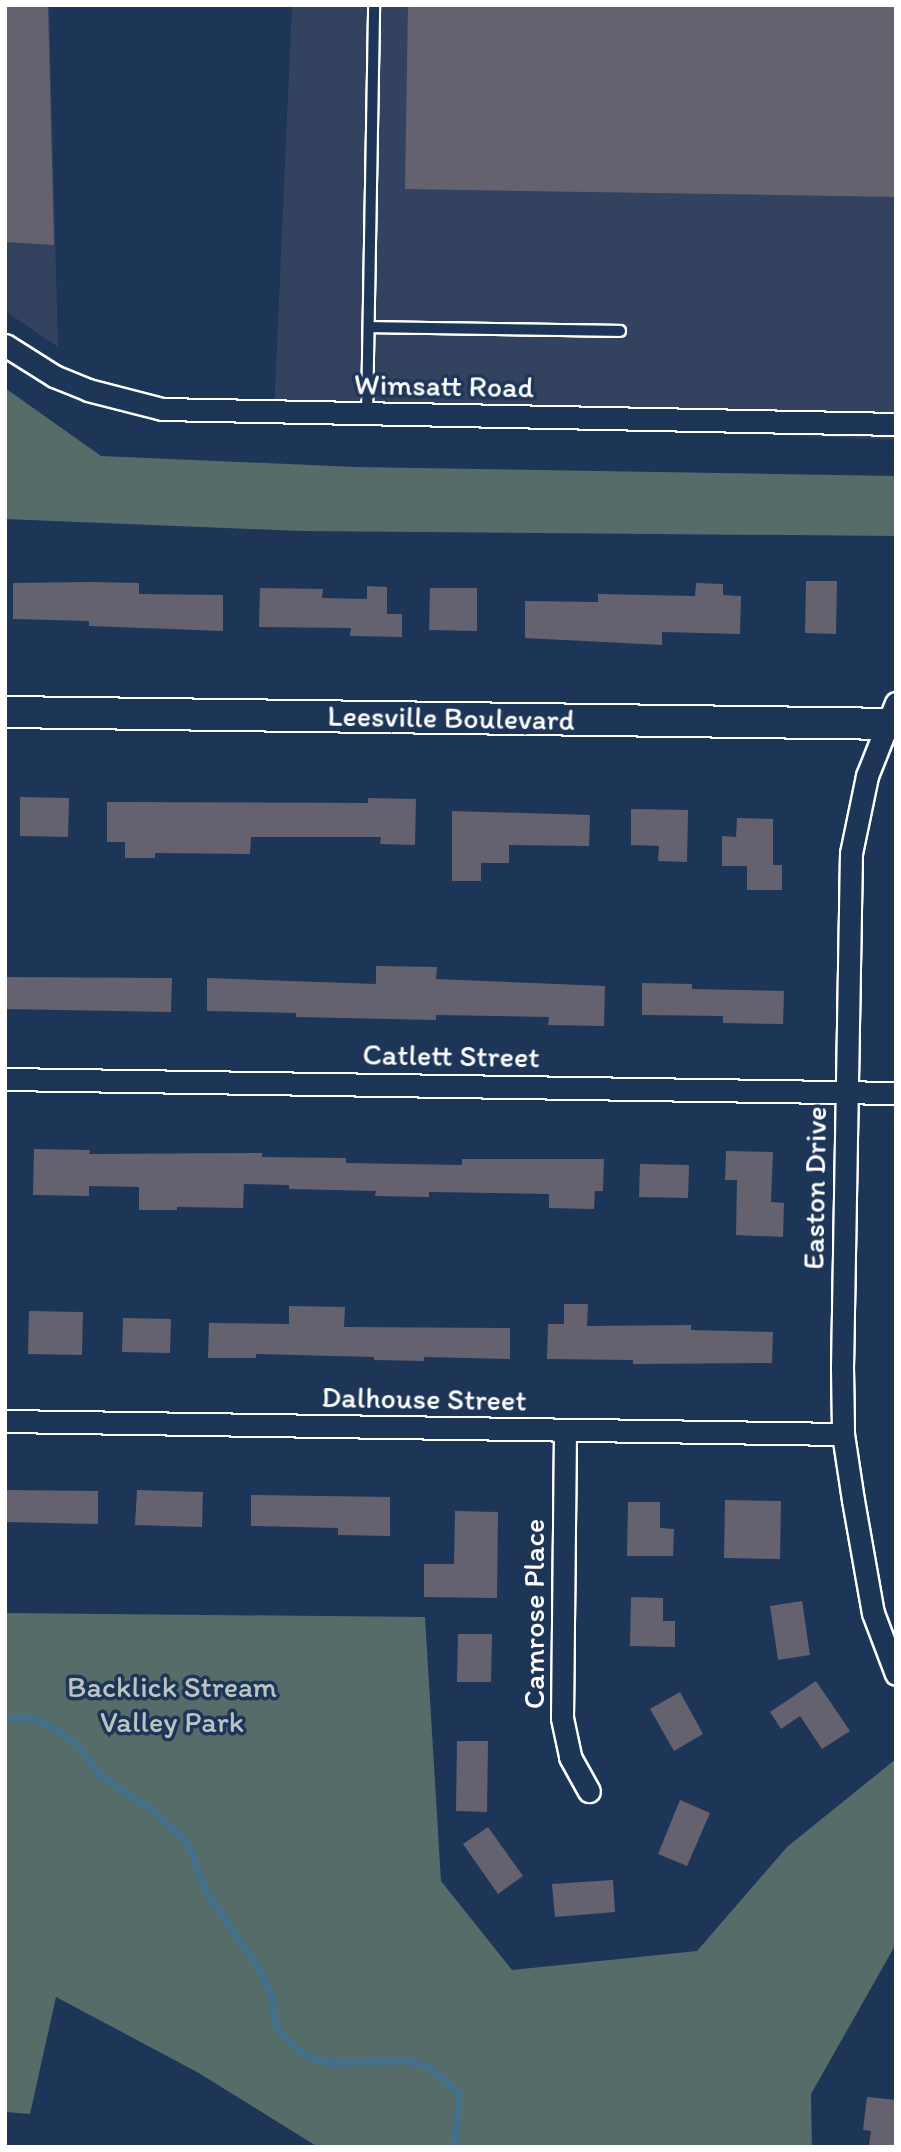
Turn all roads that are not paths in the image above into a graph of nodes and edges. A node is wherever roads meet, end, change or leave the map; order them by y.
1 (374, 5) edge
2 (369, 327) junction
3 (620, 331) dead end
4 (5, 345) edge
5 (367, 415) junction
6 (896, 424) edge
7 (5, 712) edge
8 (893, 717) edge
9 (5, 1079) edge
10 (846, 1092) junction
11 (896, 1093) edge
12 (5, 1421) edge
13 (565, 1432) junction
14 (843, 1434) junction
15 (896, 1674) edge
16 (589, 1791) dead end

1 - 2 lane
2 - 3 lane
2 - 5 lane
4 - 5 street, Wimsatt Road
5 - 6 street, Wimsatt Road
7 - 8 street, Leesville Boulevard
8 - 10 street, Easton Drive
9 - 10 street, Catlett Street
10 - 11 street, Catlett Street
10 - 14 street, Easton Drive
12 - 13 street, Dalhouse Street
13 - 14 street, Dalhouse Street
13 - 16 street, Camrose Place
14 - 15 street, Easton Drive

